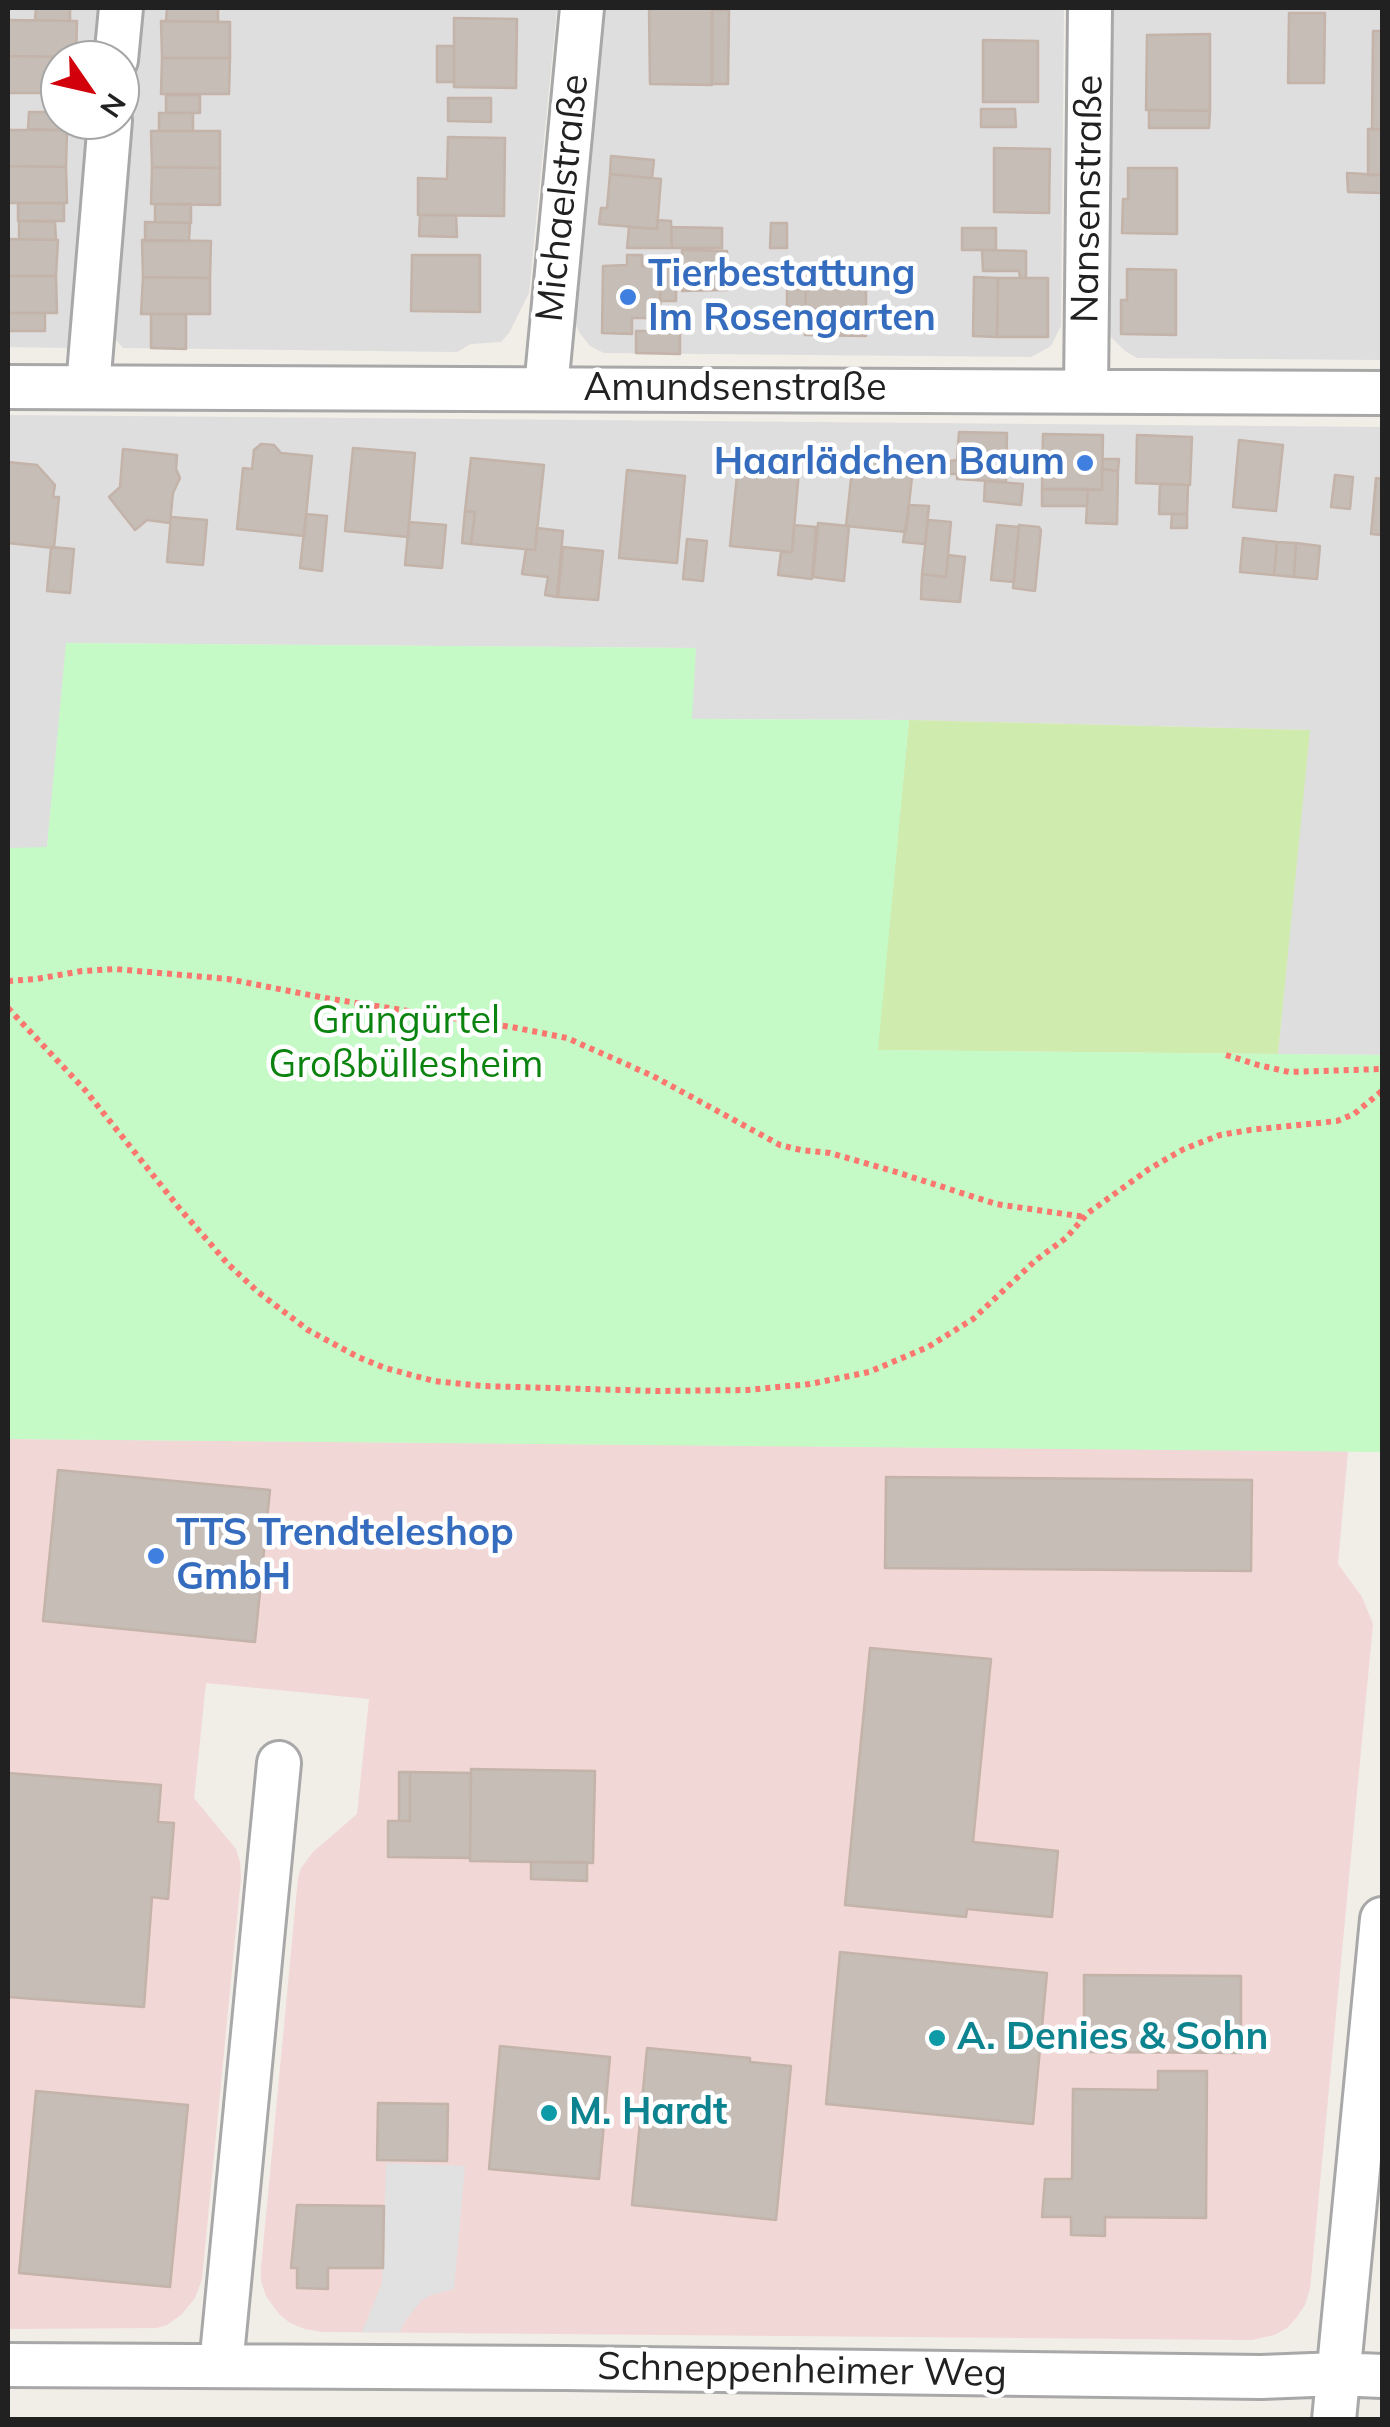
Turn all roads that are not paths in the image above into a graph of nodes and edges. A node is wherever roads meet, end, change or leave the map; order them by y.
1 (120, 8) edge
2 (582, 8) edge
3 (1090, 8) edge
4 (118, 40) edge
5 (108, 140) edge
6 (8, 387) edge
7 (88, 388) junction
8 (546, 388) junction
9 (1086, 392) junction
10 (1382, 394) edge
11 (279, 1763) dead end
12 (1382, 1919) edge
13 (8, 2365) edge
14 (221, 2366) junction
15 (1338, 2374) junction
16 (1382, 2376) edge
17 (1334, 2420) edge

1 - 4 street
2 - 8 street, Michaelstraße
3 - 9 street, Nansenstraße
5 - 7 street
6 - 7 street, Amundsenstraße
7 - 8 street, Amundsenstraße
8 - 9 street, Amundsenstraße
9 - 10 street, Amundsenstraße
11 - 14 street
12 - 15 street
13 - 14 street, Schneppenheimer Weg
14 - 15 street, Schneppenheimer Weg
15 - 16 street, Schneppenheimer Weg
15 - 17 street

